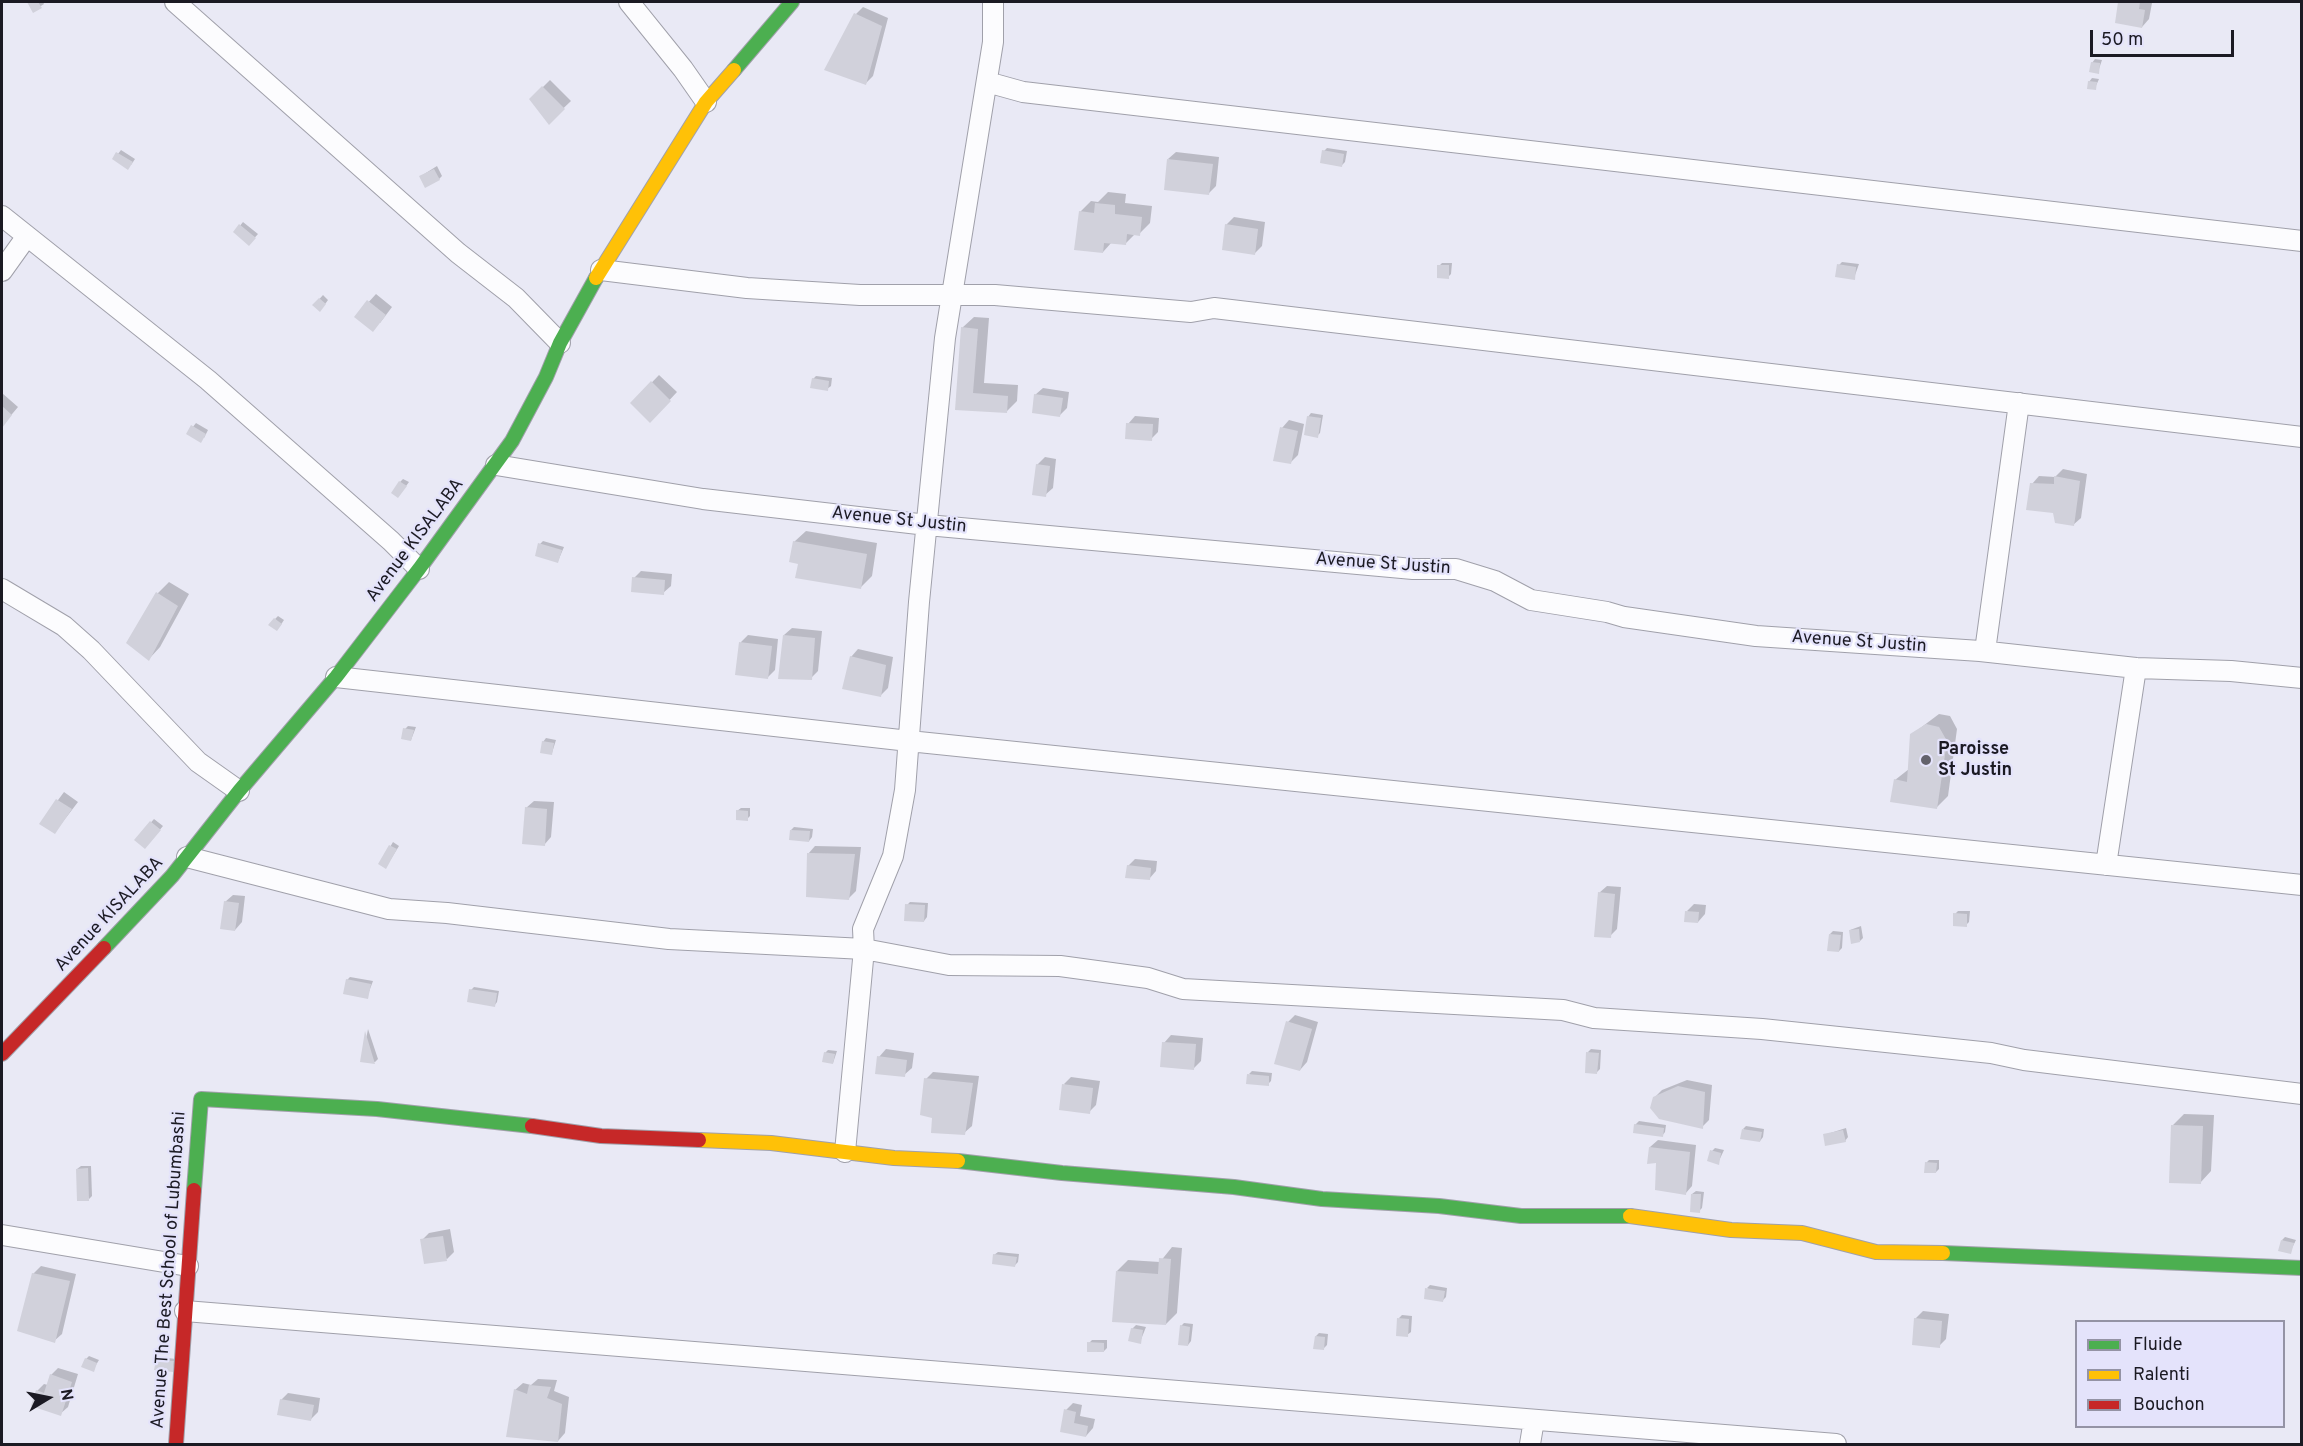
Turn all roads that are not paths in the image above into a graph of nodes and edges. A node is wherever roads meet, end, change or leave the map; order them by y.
1 (175, 2) edge
2 (629, 2) edge
3 (792, 2) edge
4 (993, 2) edge
5 (987, 82) junction
6 (706, 102) junction
7 (2, 216) edge
8 (27, 236) junction
9 (2301, 241) edge
10 (601, 270) junction
11 (2, 271) edge
12 (952, 295) junction
13 (560, 343) junction
14 (2019, 403) junction
15 (2301, 437) edge
16 (496, 465) junction
17 (927, 525) junction
18 (419, 569) junction
19 (2, 589) edge
20 (1985, 651) junction
21 (2136, 668) junction
22 (336, 677) junction
23 (2301, 678) edge
24 (909, 741) junction
25 (239, 791) junction
26 (187, 857) junction
27 (2106, 865) junction
28 (2301, 885) edge
29 (864, 950) junction
30 (2, 1052) edge
31 (2301, 1094) edge
32 (845, 1152) junction
33 (2, 1235) edge
34 (188, 1266) junction
35 (2301, 1268) edge
36 (185, 1311) junction
37 (1534, 1420) junction
38 (176, 1444) edge
39 (1530, 1444) edge
40 (1836, 1444) edge

1 - 13 street
2 - 6 street
3 - 6 street, Avenue KISALABA
4 - 5 street
5 - 9 street
5 - 12 street
6 - 10 street, Avenue KISALABA
7 - 8 street
8 - 11 street
8 - 18 street
10 - 12 street
10 - 13 street, Avenue KISALABA
12 - 14 street
12 - 17 street
13 - 16 street, Avenue KISALABA
14 - 15 street
14 - 20 street
16 - 17 street, Avenue St Justin
16 - 18 street, Avenue KISALABA
17 - 20 street, Avenue St Justin
17 - 24 street
18 - 22 street, Avenue KISALABA
19 - 25 street
20 - 21 street, Avenue St Justin
21 - 23 street, Avenue St Justin
21 - 27 street
22 - 24 street
22 - 25 street, Avenue KISALABA
24 - 27 street
24 - 29 street
25 - 26 street, Avenue KISALABA
26 - 29 street
26 - 30 street, Avenue KISALABA
27 - 28 street
29 - 31 street
29 - 32 street
32 - 34 street, Avenue The Best School of Lubumbashi
32 - 35 street
33 - 34 street
34 - 36 street, Avenue The Best School of Lubumbashi
36 - 37 street
36 - 38 street, Avenue The Best School of Lubumbashi
37 - 39 street
37 - 40 street

